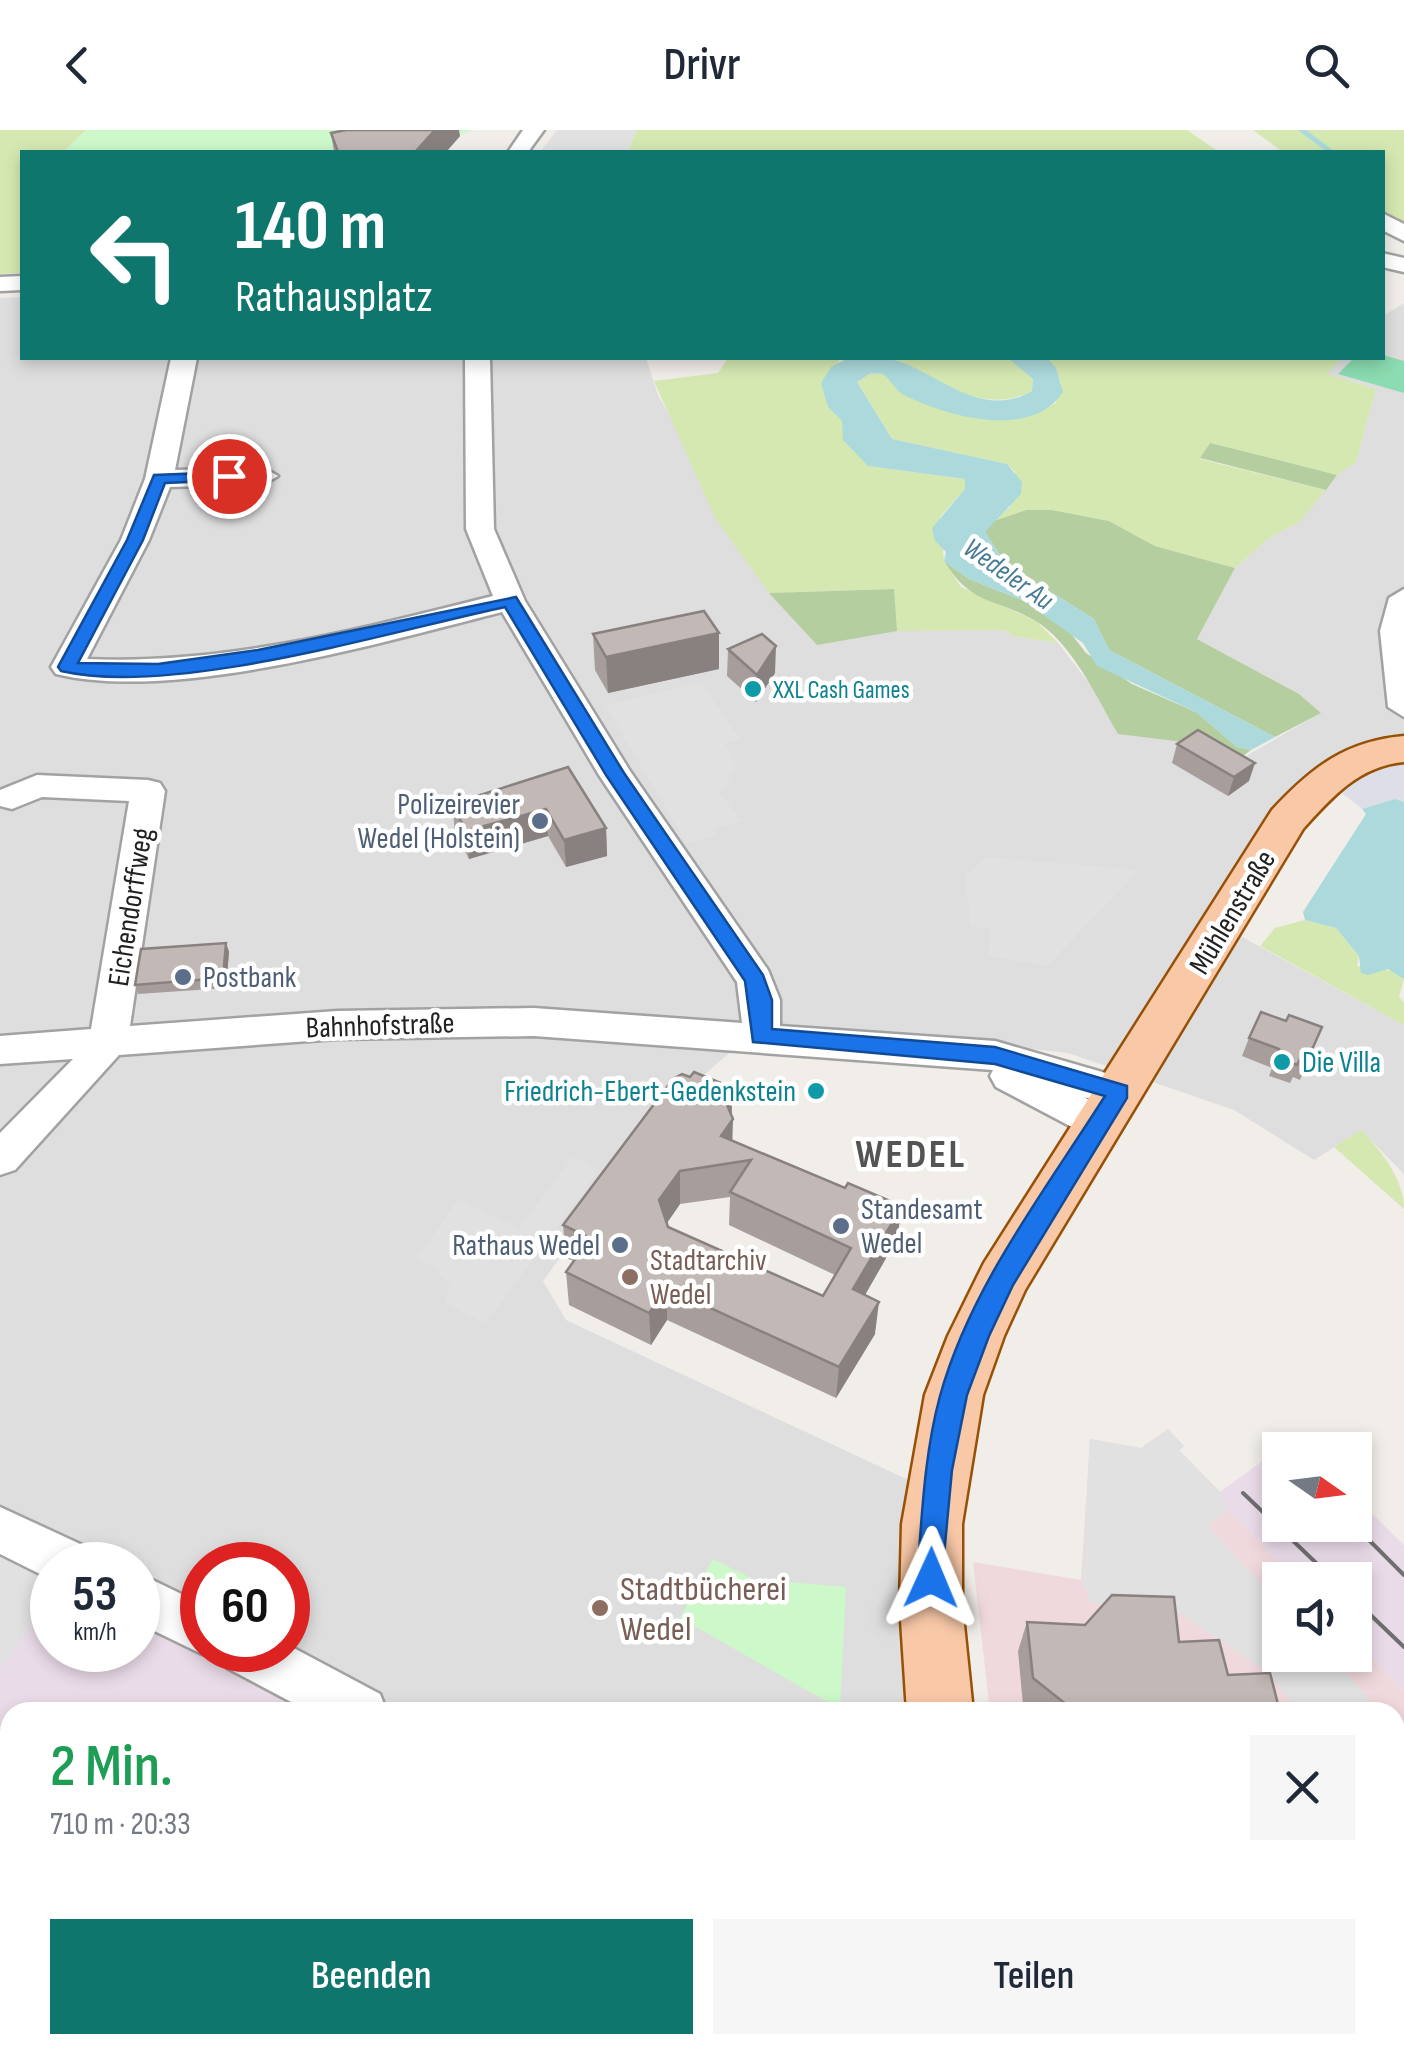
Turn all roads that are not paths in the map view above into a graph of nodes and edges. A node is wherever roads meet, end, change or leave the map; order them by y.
1 (184, 360) edge
2 (478, 360) edge
3 (264, 476) dead end
4 (159, 478) junction
5 (1404, 598) edge
6 (510, 600) junction
7 (1404, 707) edge
8 (1404, 748) edge
9 (12, 798) dead end
10 (761, 1036) junction
11 (108, 1041) junction
12 (0, 1050) edge
13 (1109, 1108) junction
14 (0, 1160) edge
15 (0, 1528) edge
16 (30, 1543) edge
17 (286, 1672) edge
18 (342, 1702) edge
19 (939, 1702) edge

1 - 4 street
2 - 6 street
3 - 4 street
4 - 6 street
5 - 7 street
6 - 10 street
8 - 13 main road, Mühlenstraße
9 - 11 street, Eichendorffweg
10 - 11 street, Bahnhofstraße
10 - 13 street, Bahnhofstraße
11 - 12 street, Bahnhofstraße
11 - 14 street
13 - 19 main road, Mühlenstraße
15 - 16 street
17 - 18 street

